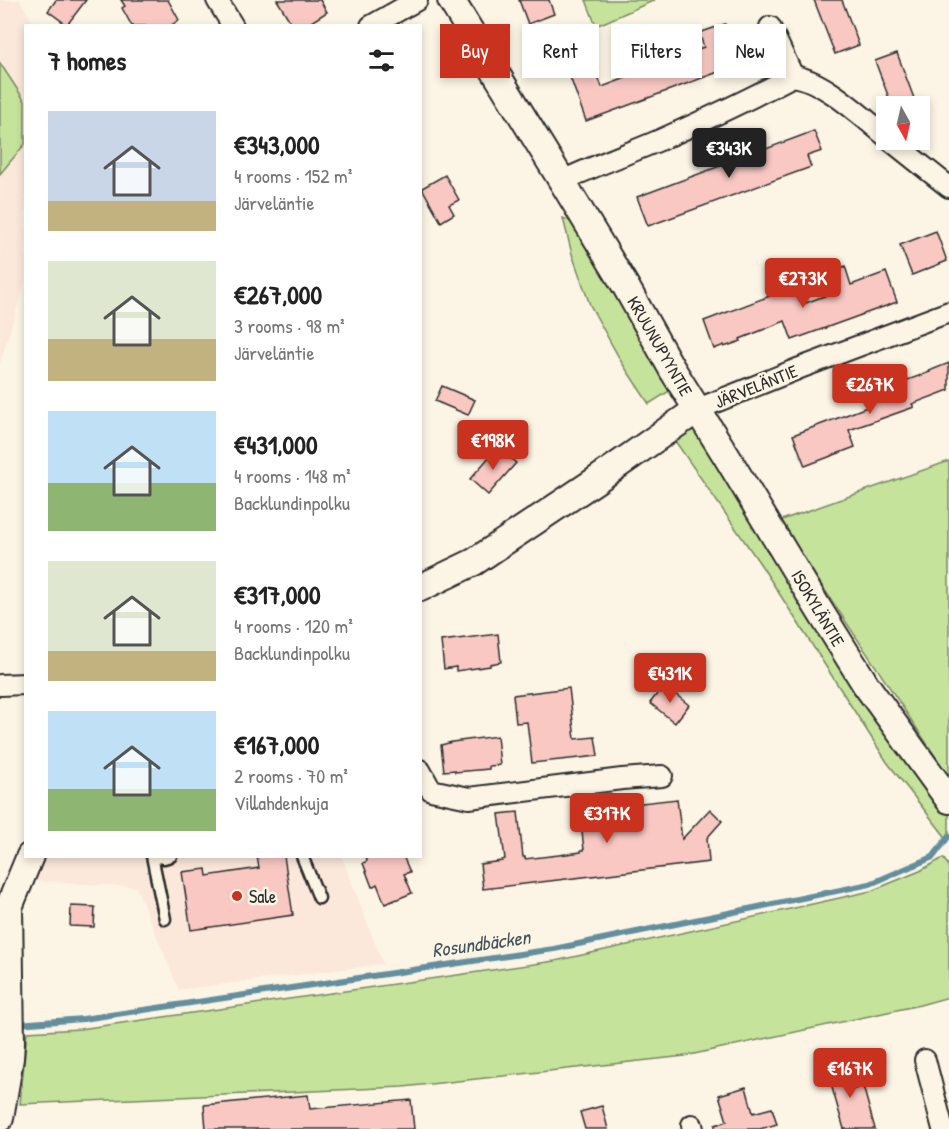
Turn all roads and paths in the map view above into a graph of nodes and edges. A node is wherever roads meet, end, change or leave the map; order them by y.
1 (217, 0) edge
2 (417, 0) edge
3 (451, 0) edge
4 (232, 24) edge
5 (375, 24) edge
6 (786, 61) edge
7 (793, 76) junction
8 (876, 128) edge
9 (903, 150) edge
10 (562, 181) junction
11 (949, 187) edge
12 (949, 312) edge
13 (698, 409) junction
14 (422, 587) edge
15 (24, 684) edge
16 (0, 685) edge
17 (422, 774) edge
18 (662, 776) dead end
19 (944, 794) edge
20 (29, 858) edge
21 (152, 858) edge
22 (303, 858) edge
23 (319, 898) dead end
24 (165, 920) dead end
25 (925, 1060) dead end
26 (0, 1118) edge
27 (943, 1129) edge

1 - 4 street
2 - 5 street
3 - 10 street, KRUUNUPYYNTIE
6 - 7 street
7 - 8 street
7 - 10 street
9 - 11 street
10 - 13 street, KRUUNUPYYNTIE
12 - 13 street, JÄRVELÄNTIE
13 - 14 street, KRUUNUPYYNTIE
13 - 19 street, ISOKYLÄNTIE
15 - 16 street
17 - 18 street
20 - 26 street
21 - 24 lane
22 - 23 lane
25 - 27 street

